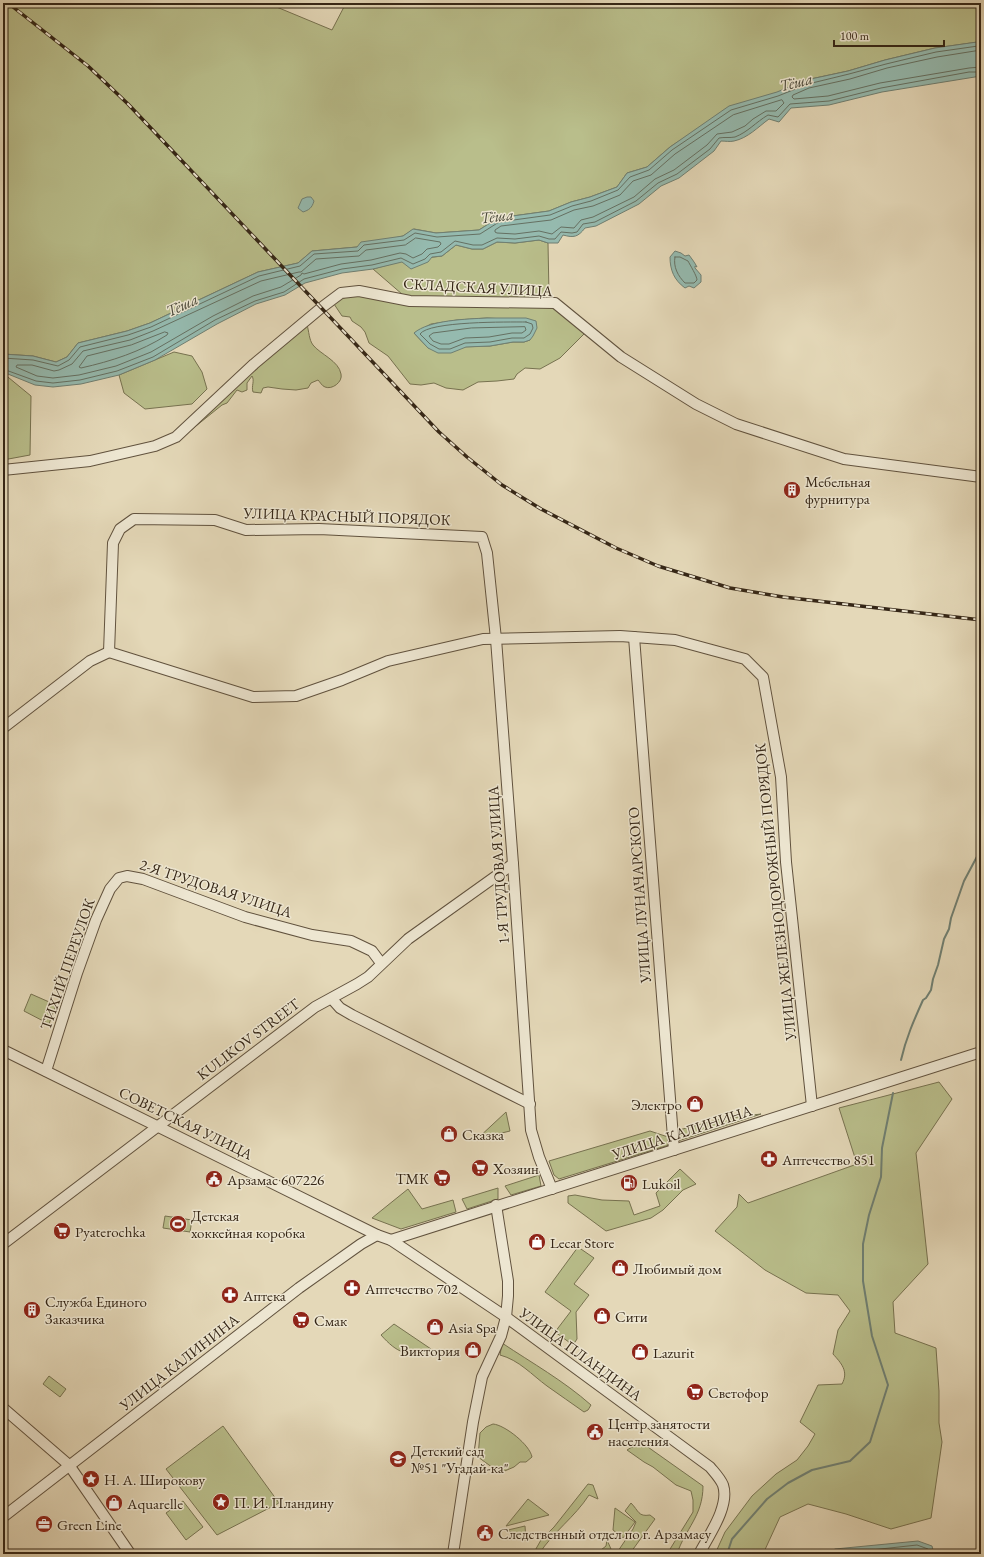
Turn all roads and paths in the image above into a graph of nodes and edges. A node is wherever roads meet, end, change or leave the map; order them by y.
1 (3, 470) edge
2 (981, 477) edge
3 (482, 537) joint
4 (634, 637) junction
5 (496, 639) junction
6 (109, 652) junction
7 (4, 727) edge
8 (513, 864) junction
9 (127, 876) joint
10 (381, 963) junction
11 (332, 999) junction
12 (3, 1050) edge
13 (981, 1052) edge
14 (46, 1071) junction
15 (530, 1104) junction
16 (812, 1106) junction
17 (158, 1126) junction
18 (674, 1150) junction
19 (552, 1188) junction
20 (496, 1205) junction
21 (377, 1235) junction
22 (392, 1240) junction
23 (3, 1244) edge
24 (506, 1317) junction
25 (3, 1408) edge
26 (69, 1465) junction
27 (3, 1516) edge
28 (129, 1552) dead end
29 (453, 1554) edge
30 (699, 1554) edge

1 - 2 street, СКЛАДСКАЯ УЛИЦА
3 - 5 street, 1-Я ТРУДОВАЯ УЛИЦА
3 - 6 street, УЛИЦА КРАСНЫЙ ПОРЯДОК
4 - 5 street
4 - 16 street, УЛИЦА ЖЕЛЕЗНОДОРОЖНЫЙ ПОРЯДОК
4 - 18 street, УЛИЦА ЛУНАЧАРСКОГО
5 - 6 street
5 - 8 street, 1-Я ТРУДОВАЯ УЛИЦА
6 - 7 street
8 - 10 street, KULIKOV STREET
8 - 15 street, 1-Я ТРУДОВАЯ УЛИЦА
9 - 10 street, 2-Я ТРУДОВАЯ УЛИЦА
9 - 14 street, ТИХИЙ ПЕРЕУЛОК
10 - 11 street, KULIKOV STREET
11 - 15 street
11 - 17 street, KULIKOV STREET
12 - 14 street, СОВЕТСКАЯ УЛИЦА
13 - 16 street, УЛИЦА КАЛИНИНА
14 - 17 street, СОВЕТСКАЯ УЛИЦА
15 - 19 street, 1-Я ТРУДОВАЯ УЛИЦА
16 - 18 street, УЛИЦА КАЛИНИНА
17 - 21 street, СОВЕТСКАЯ УЛИЦА
17 - 23 street, KULIKOV STREET
18 - 19 street, УЛИЦА КАЛИНИНА
19 - 20 street, УЛИЦА КАЛИНИНА
20 - 22 street, УЛИЦА КАЛИНИНА
20 - 24 street
21 - 22 street, СОВЕТСКАЯ УЛИЦА
21 - 26 street, УЛИЦА КАЛИНИНА
22 - 24 street, УЛИЦА ПЛАНДИНА
24 - 29 street
24 - 30 street, УЛИЦА ПЛАНДИНА
25 - 26 street
26 - 27 street, УЛИЦА КАЛИНИНА
26 - 28 street

